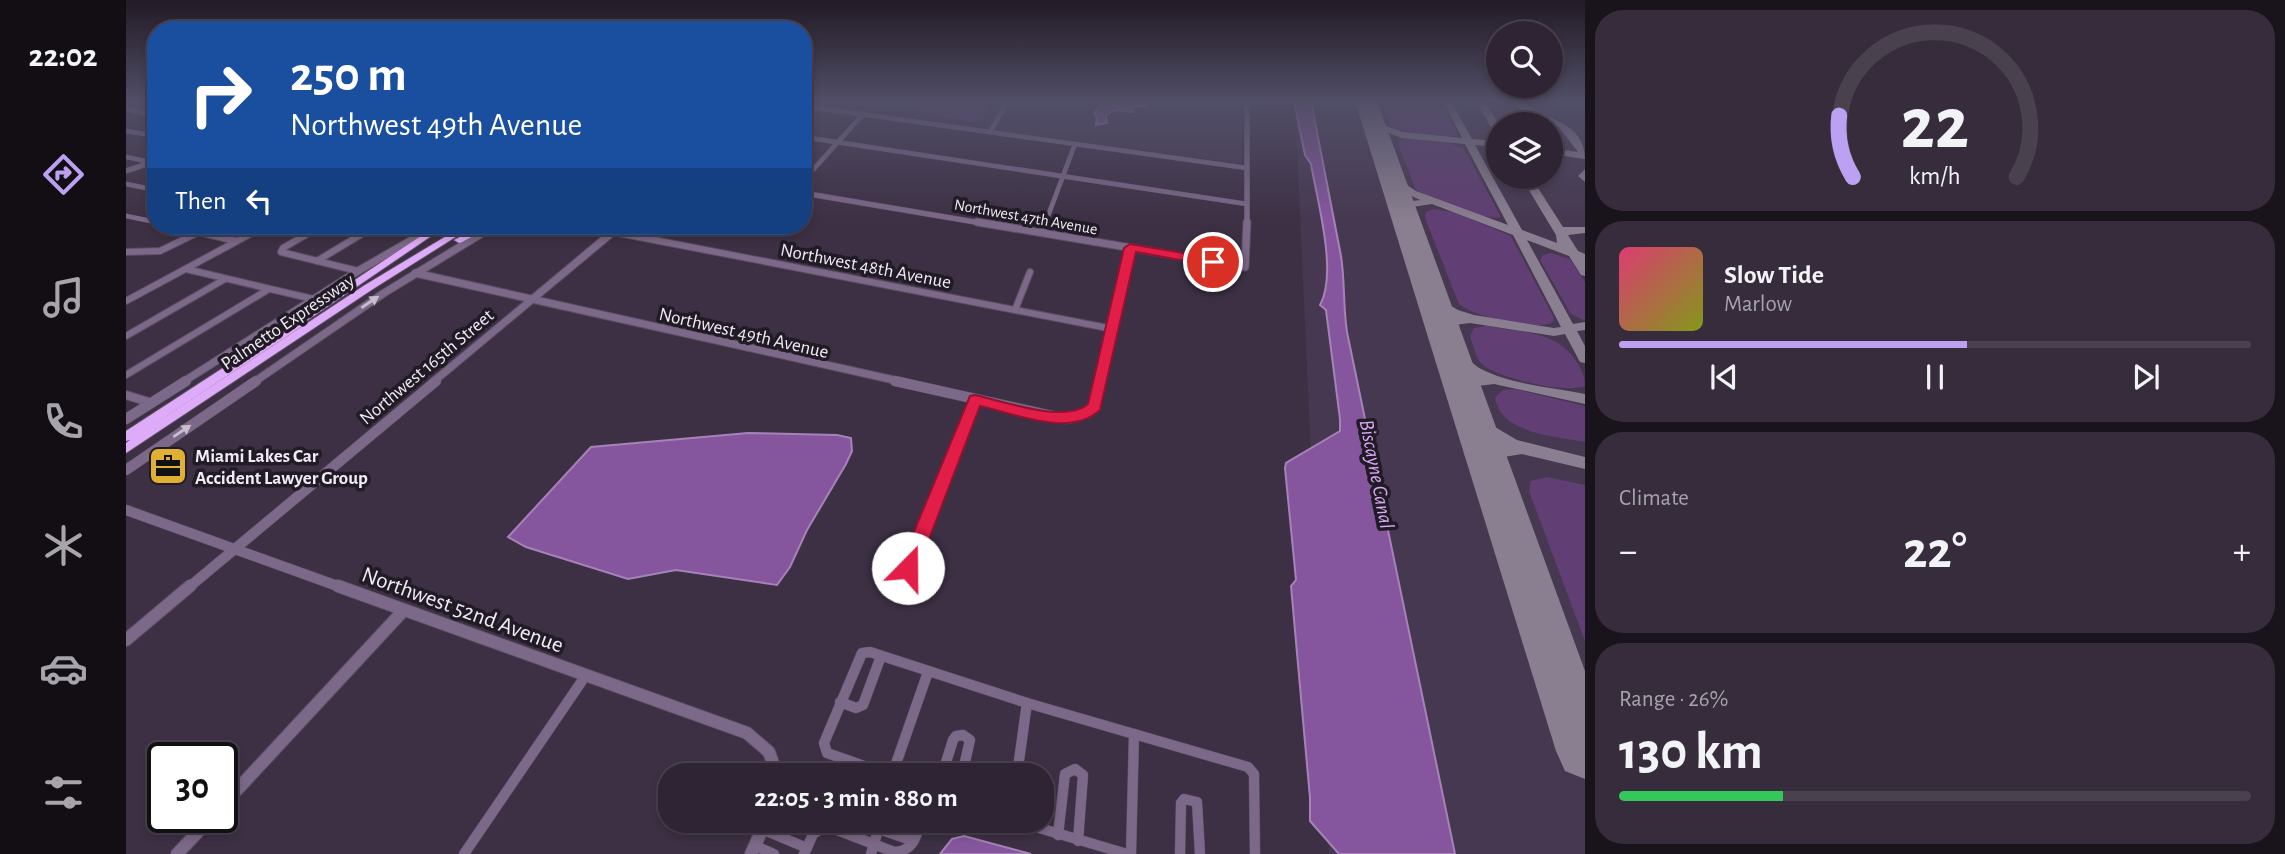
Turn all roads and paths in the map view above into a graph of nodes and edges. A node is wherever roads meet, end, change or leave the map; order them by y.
1 (831, 141) edge
2 (1053, 141) edge
3 (1247, 141) edge
4 (838, 142) junction
5 (1075, 144) junction
6 (126, 157) edge
7 (147, 161) edge
8 (147, 164) edge
9 (1247, 168) junction
10 (126, 171) edge
11 (812, 171) edge
12 (1063, 176) junction
13 (126, 184) edge
14 (147, 188) edge
15 (812, 195) edge
16 (1247, 204) junction
17 (126, 216) edge
18 (147, 220) edge
19 (1042, 233) junction
20 (193, 235) edge
21 (211, 235) edge
22 (248, 235) edge
23 (307, 235) edge
24 (360, 235) edge
25 (420, 235) edge
26 (428, 235) edge
27 (443, 235) edge
28 (455, 235) edge
29 (470, 235) edge
30 (479, 235) edge
31 (610, 235) edge
32 (646, 235) edge
33 (236, 241) junction
34 (1130, 248) junction
35 (126, 252) edge
36 (317, 261) junction
37 (186, 268) junction
38 (358, 271) junction
39 (1030, 271) dead end
40 (415, 273) junction
41 (226, 278) junction
42 (369, 287) junction
43 (269, 289) junction
44 (126, 292) edge
45 (137, 295) junction
46 (313, 299) junction
47 (532, 299) junction
48 (126, 301) edge
49 (1015, 310) junction
50 (1113, 329) junction
51 (284, 333) junction
52 (126, 336) edge
53 (126, 376) edge
54 (126, 395) edge
55 (975, 400) junction
56 (152, 403) junction
57 (126, 419) edge
58 (126, 437) edge
59 (126, 449) edge
60 (126, 470) edge
61 (126, 510) edge
62 (235, 549) junction
63 (908, 568) dead end
64 (404, 610) junction
65 (126, 640) edge
66 (881, 656) junction
67 (928, 672) junction
68 (586, 675) junction
69 (840, 702) junction
70 (1027, 703) junction
71 (1134, 734) junction
72 (774, 763) edge
73 (856, 763) edge
74 (895, 763) edge
75 (946, 763) edge
76 (965, 763) edge
77 (1019, 763) edge
78 (238, 789) edge
79 (197, 833) edge
80 (760, 833) edge
81 (777, 833) edge
82 (814, 833) edge
83 (841, 833) edge
84 (888, 833) edge
85 (912, 833) edge
86 (918, 833) edge
87 (1052, 833) edge
88 (1058, 835) junction
89 (1078, 841) junction
90 (872, 849) edge
91 (753, 850) edge
92 (805, 851) edge
93 (177, 854) edge
94 (464, 854) edge
95 (774, 854) edge
96 (1129, 854) edge
97 (1180, 854) edge
98 (1200, 854) edge
99 (1255, 854) edge

1 - 4 street
2 - 5 street
3 - 9 street
4 - 11 street
4 - 12 street
5 - 9 street
5 - 12 street
6 - 7 street
8 - 10 street
9 - 16 street
12 - 16 street
12 - 19 street
13 - 14 street
15 - 19 street, Northwest 47th Avenue
16 - 34 street, Northwest 47th Avenue
17 - 18 street
19 - 34 street, Northwest 47th Avenue
20 - 35 street
21 - 33 street
22 - 33 street
23 - 36 street
24 - 36 street
25 - 38 street
26 - 51 highway
27 - 51 highway, Palmetto Expressway
28 - 42 highway, Palmetto Expressway
29 - 42 highway
30 - 40 street
31 - 47 street, Northwest 165th Street
32 - 49 street, Northwest 48th Avenue
33 - 37 street
34 - 50 street
36 - 38 street
37 - 41 street
37 - 45 street
38 - 46 street
39 - 49 street
40 - 47 street, Northwest 49th Avenue
60 -> 40 street
41 - 43 street
41 - 52 street
42 - 59 highway, Palmetto Expressway
43 - 46 street
43 - 53 street
44 - 45 street
45 - 48 street
46 - 56 street
47 - 55 street, Northwest 49th Avenue
47 - 62 street, Northwest 165th Street
49 - 50 street, Northwest 48th Avenue
50 - 55 street, Northwest 49th Avenue
51 - 58 highway, Palmetto Expressway
54 - 56 street
55 - 63 street
56 - 57 street
61 - 62 street, Northwest 52nd Avenue
62 - 64 street, Northwest 52nd Avenue
62 - 65 street, Northwest 165th Street
64 - 68 street, Northwest 52nd Avenue
64 - 78 street
66 - 67 street
66 - 69 street
66 - 69 street
67 - 70 street
67 - 74 street
68 - 72 street, Northwest 52nd Avenue
68 - 94 street
69 - 73 street
70 - 71 street
70 - 77 street
71 - 96 street
71 - 99 street
75 - 76 street
79 - 93 street
80 - 91 street
81 - 92 street
82 - 92 street
83 - 90 street
84 - 85 street
86 - 90 street
87 - 88 street
88 - 89 street
88 - 89 street
89 - 96 street
91 - 95 street
97 - 98 street

